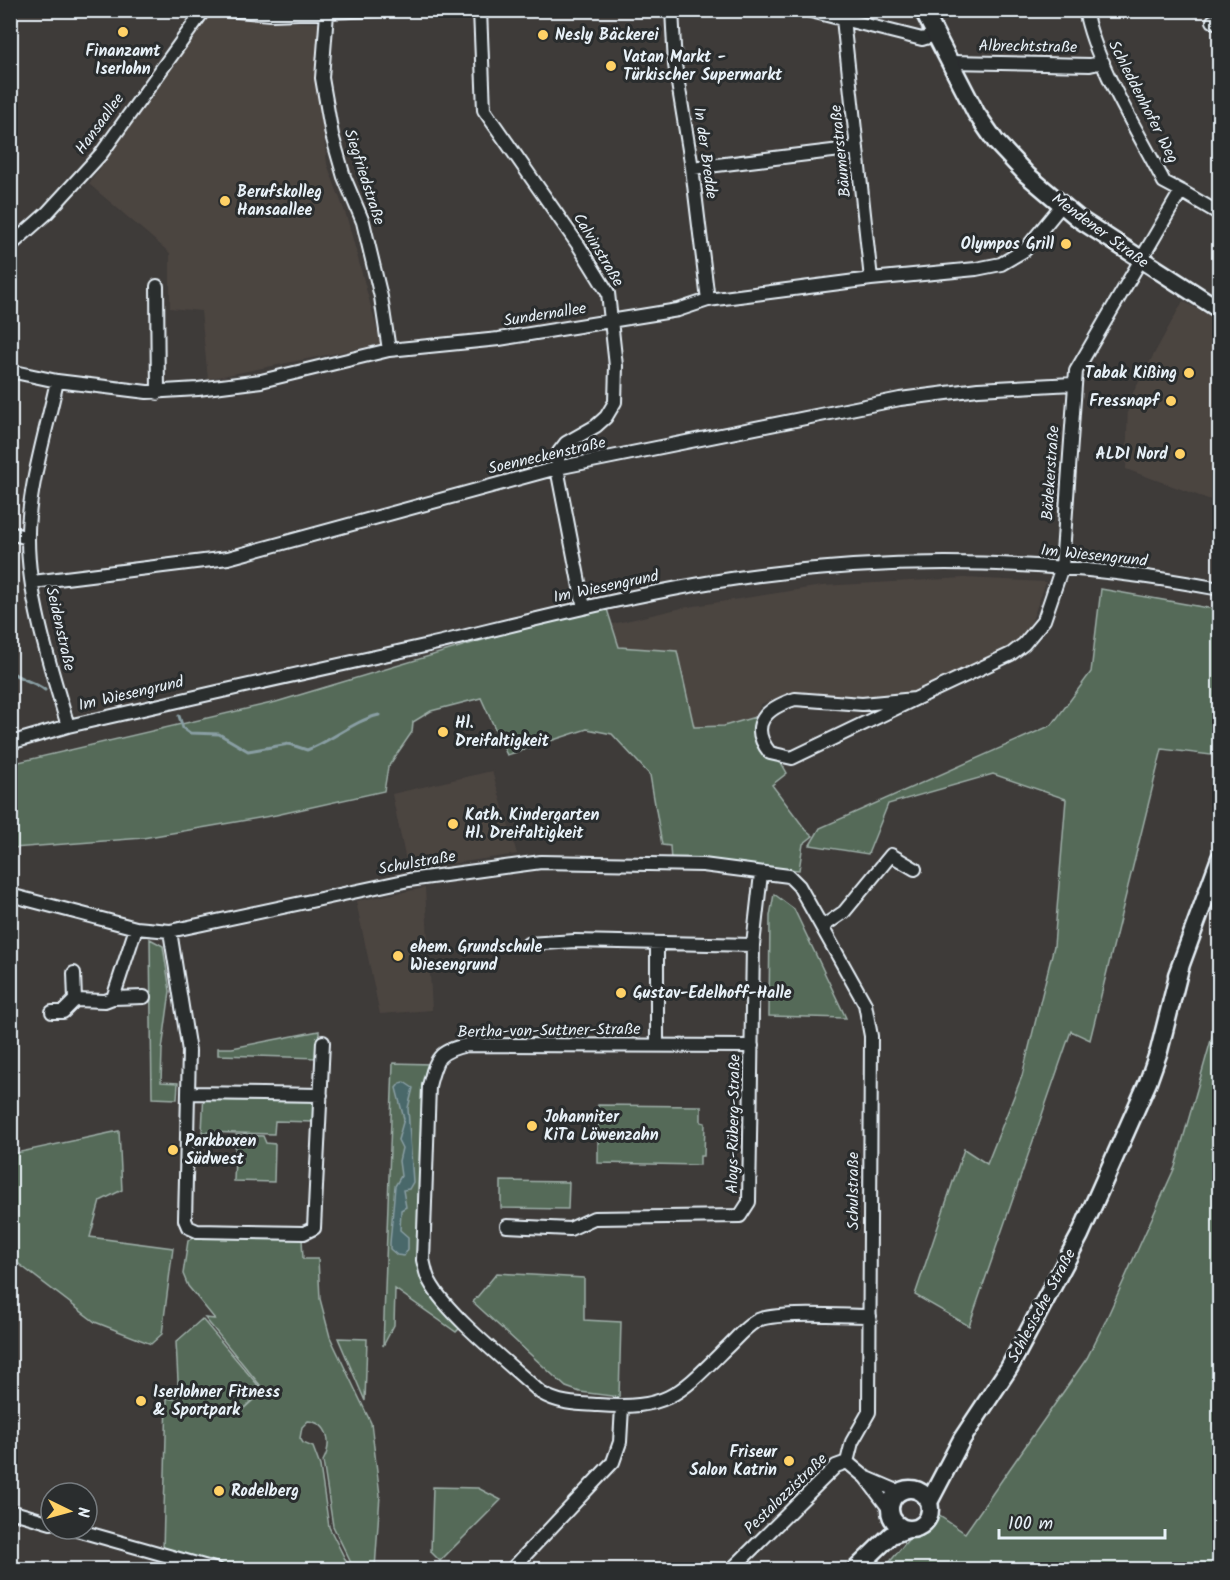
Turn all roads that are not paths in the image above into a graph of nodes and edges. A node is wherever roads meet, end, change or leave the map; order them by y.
1 (204, 10) edge
2 (226, 10) edge
3 (380, 10) edge
4 (480, 10) edge
5 (672, 10) edge
6 (807, 10) edge
7 (922, 10) edge
8 (1085, 10) edge
9 (327, 13) junction
10 (843, 19) junction
11 (935, 35) junction
12 (951, 62) junction
13 (1103, 63) junction
14 (858, 148) junction
15 (692, 168) junction
16 (1180, 191) junction
17 (1061, 206) junction
18 (1220, 214) edge
19 (10, 246) edge
20 (1141, 261) junction
21 (871, 279) junction
22 (157, 286) dead end
23 (708, 300) junction
24 (1220, 310) edge
25 (611, 321) junction
26 (389, 350) junction
27 (10, 371) edge
28 (57, 381) junction
29 (1073, 384) junction
30 (158, 393) junction
31 (556, 468) junction
32 (10, 533) edge
33 (28, 538) junction
34 (1062, 567) junction
35 (33, 582) junction
36 (1220, 589) edge
37 (584, 608) junction
38 (915, 699) junction
39 (68, 726) junction
40 (10, 743) edge
41 (1220, 858) edge
42 (915, 869) dead end
43 (761, 874) junction
44 (10, 895) edge
45 (822, 927) junction
46 (136, 928) junction
47 (170, 931) junction
48 (528, 944) dead end
49 (657, 944) junction
50 (753, 945) junction
51 (74, 973) dead end
52 (144, 997) dead end
53 (113, 998) junction
54 (75, 1000) junction
55 (52, 1012) dead end
56 (323, 1042) dead end
57 (657, 1046) junction
58 (752, 1046) junction
59 (189, 1093) junction
60 (321, 1095) junction
61 (507, 1226) dead end
62 (870, 1317) junction
63 (622, 1407) junction
64 (962, 1439) junction
65 (847, 1462) junction
66 (865, 1477) junction
67 (907, 1491) junction
68 (929, 1502) junction
69 (10, 1511) edge
70 (891, 1513) junction
71 (39, 1519) edge
72 (908, 1529) junction
73 (99, 1536) edge
74 (861, 1564) edge
75 (218, 1569) edge
76 (511, 1569) edge
77 (731, 1569) edge

1 - 19 street, Hansaallee
2 - 9 street
3 - 9 street
4 - 25 street, Calvinstraße
5 - 15 street, In der Bredde
6 - 10 street
7 - 11 main road, Mendener Straße
8 - 13 street, Schleddenhofer Weg
9 - 26 street, Siegfriedstraße
10 - 11 street
10 - 14 street, Bäumerstraße
11 - 12 main road, Mendener Straße
12 - 13 street, Albrechtstraße
12 - 17 main road, Mendener Straße
13 - 16 street, Schleddenhofer Weg
14 - 15 street
14 - 21 street, Bäumerstraße
15 - 23 street, In der Bredde
16 - 18 street, Schleddenhofer Weg
16 - 20 street
17 - 20 main road, Mendener Straße
17 - 21 street, Sundernallee
20 - 24 main road, Mendener Straße
20 - 29 street, Bädekerstraße
21 - 23 street, Sundernallee
22 - 30 street
23 - 25 street, Sundernallee
25 - 26 street, Sundernallee
25 - 31 street, Calvinstraße
26 - 30 street, Sundernallee
27 - 28 street, Sundernallee
28 - 30 street, Sundernallee
28 - 33 street, Seidenstraße
29 - 31 street, Soenneckenstraße
29 - 34 street, Bädekerstraße
31 - 35 street, Soenneckenstraße
31 - 37 street
32 - 33 street
33 - 35 street, Seidenstraße
34 - 36 street, Im Wiesengrund
34 - 37 street, Im Wiesengrund
34 - 38 street, Bädekerstraße
35 - 39 street, Seidenstraße
37 - 39 street, Im Wiesengrund
38 - 38 street, Bädekerstraße
39 - 40 street, Im Wiesengrund
41 - 64 main road, Schlesische Straße
42 - 45 street
43 - 45 street, Schulstraße
43 - 47 street, Schulstraße
43 - 50 street
44 - 46 street, Schulstraße
45 - 62 street, Schulstraße
46 - 47 street, Schulstraße
46 - 53 street
47 - 59 street
48 - 49 street
49 - 50 street
49 - 57 street, Bertha-von-Suttner-Straße
50 - 58 street
51 - 54 street
52 - 53 street
53 - 54 street
54 - 55 street
56 - 60 street
57 - 58 street, Bertha-von-Suttner-Straße
57 - 63 street, Bertha-von-Suttner-Straße
58 - 61 street, Aloys-Rüberg-Straße
59 - 60 street
59 - 60 street
62 - 63 street, Bertha-von-Suttner-Straße
62 - 65 street, Schulstraße
63 - 76 street
64 - 67 main road, Schlesische Straße
64 - 68 main road, Schlesische Straße
65 - 66 street, Pestalozzistraße
65 - 77 street, Pestalozzistraße
66 - 67 street, Pestalozzistraße
66 - 70 street, Pestalozzistraße
67 - 68 main road
67 - 70 main road
68 - 72 main road
69 - 71 street
70 - 72 main road
70 - 74 main road
72 - 74 main road
73 - 75 street

